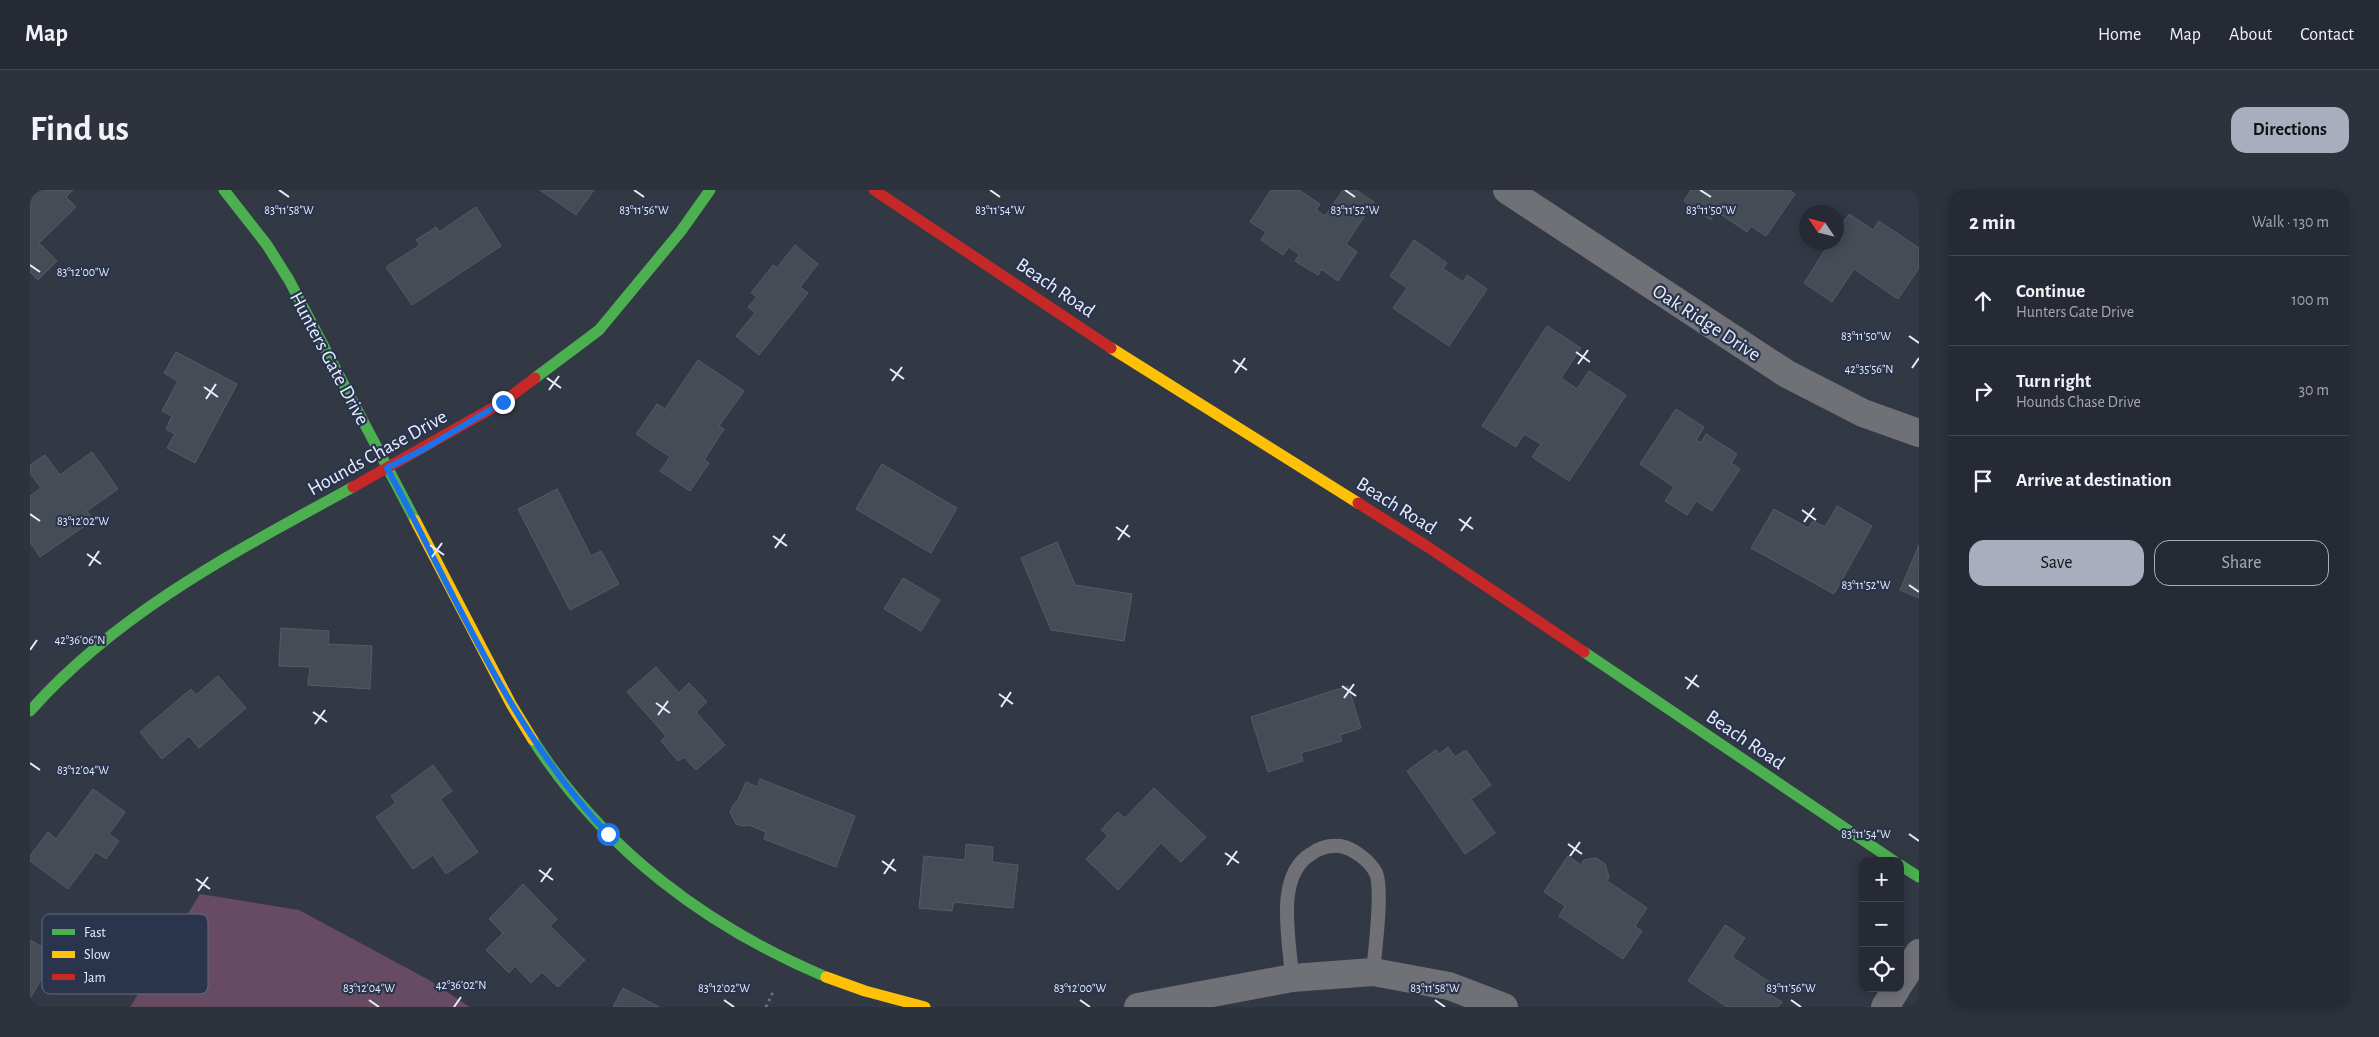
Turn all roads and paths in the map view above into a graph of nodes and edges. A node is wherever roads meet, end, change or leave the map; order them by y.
1 (224, 190) edge
2 (710, 190) edge
3 (874, 190) edge
4 (1507, 190) edge
5 (1919, 433) edge
6 (387, 468) junction
7 (30, 711) edge
8 (1888, 857) edge
9 (1904, 868) edge
10 (1919, 878) edge
11 (1919, 953) edge
12 (1373, 972) junction
13 (1904, 977) edge
14 (1292, 978) junction
15 (774, 992) dead end
16 (1894, 992) edge
17 (766, 1007) edge
18 (925, 1007) edge
19 (1138, 1007) edge
20 (1504, 1007) edge
21 (1885, 1007) edge

1 - 6 street, Hunters Gate Drive
2 - 6 street, Hounds Chase Drive
3 - 8 street, Beach Road
4 - 5 street, Oak Ridge Drive
6 - 7 street, Hounds Chase Drive
6 - 18 street, Hunters Gate Drive
9 - 10 street
11 - 13 street
12 - 14 street
12 - 14 lane
12 - 20 street
14 - 19 street
15 - 17 path
16 - 21 street

